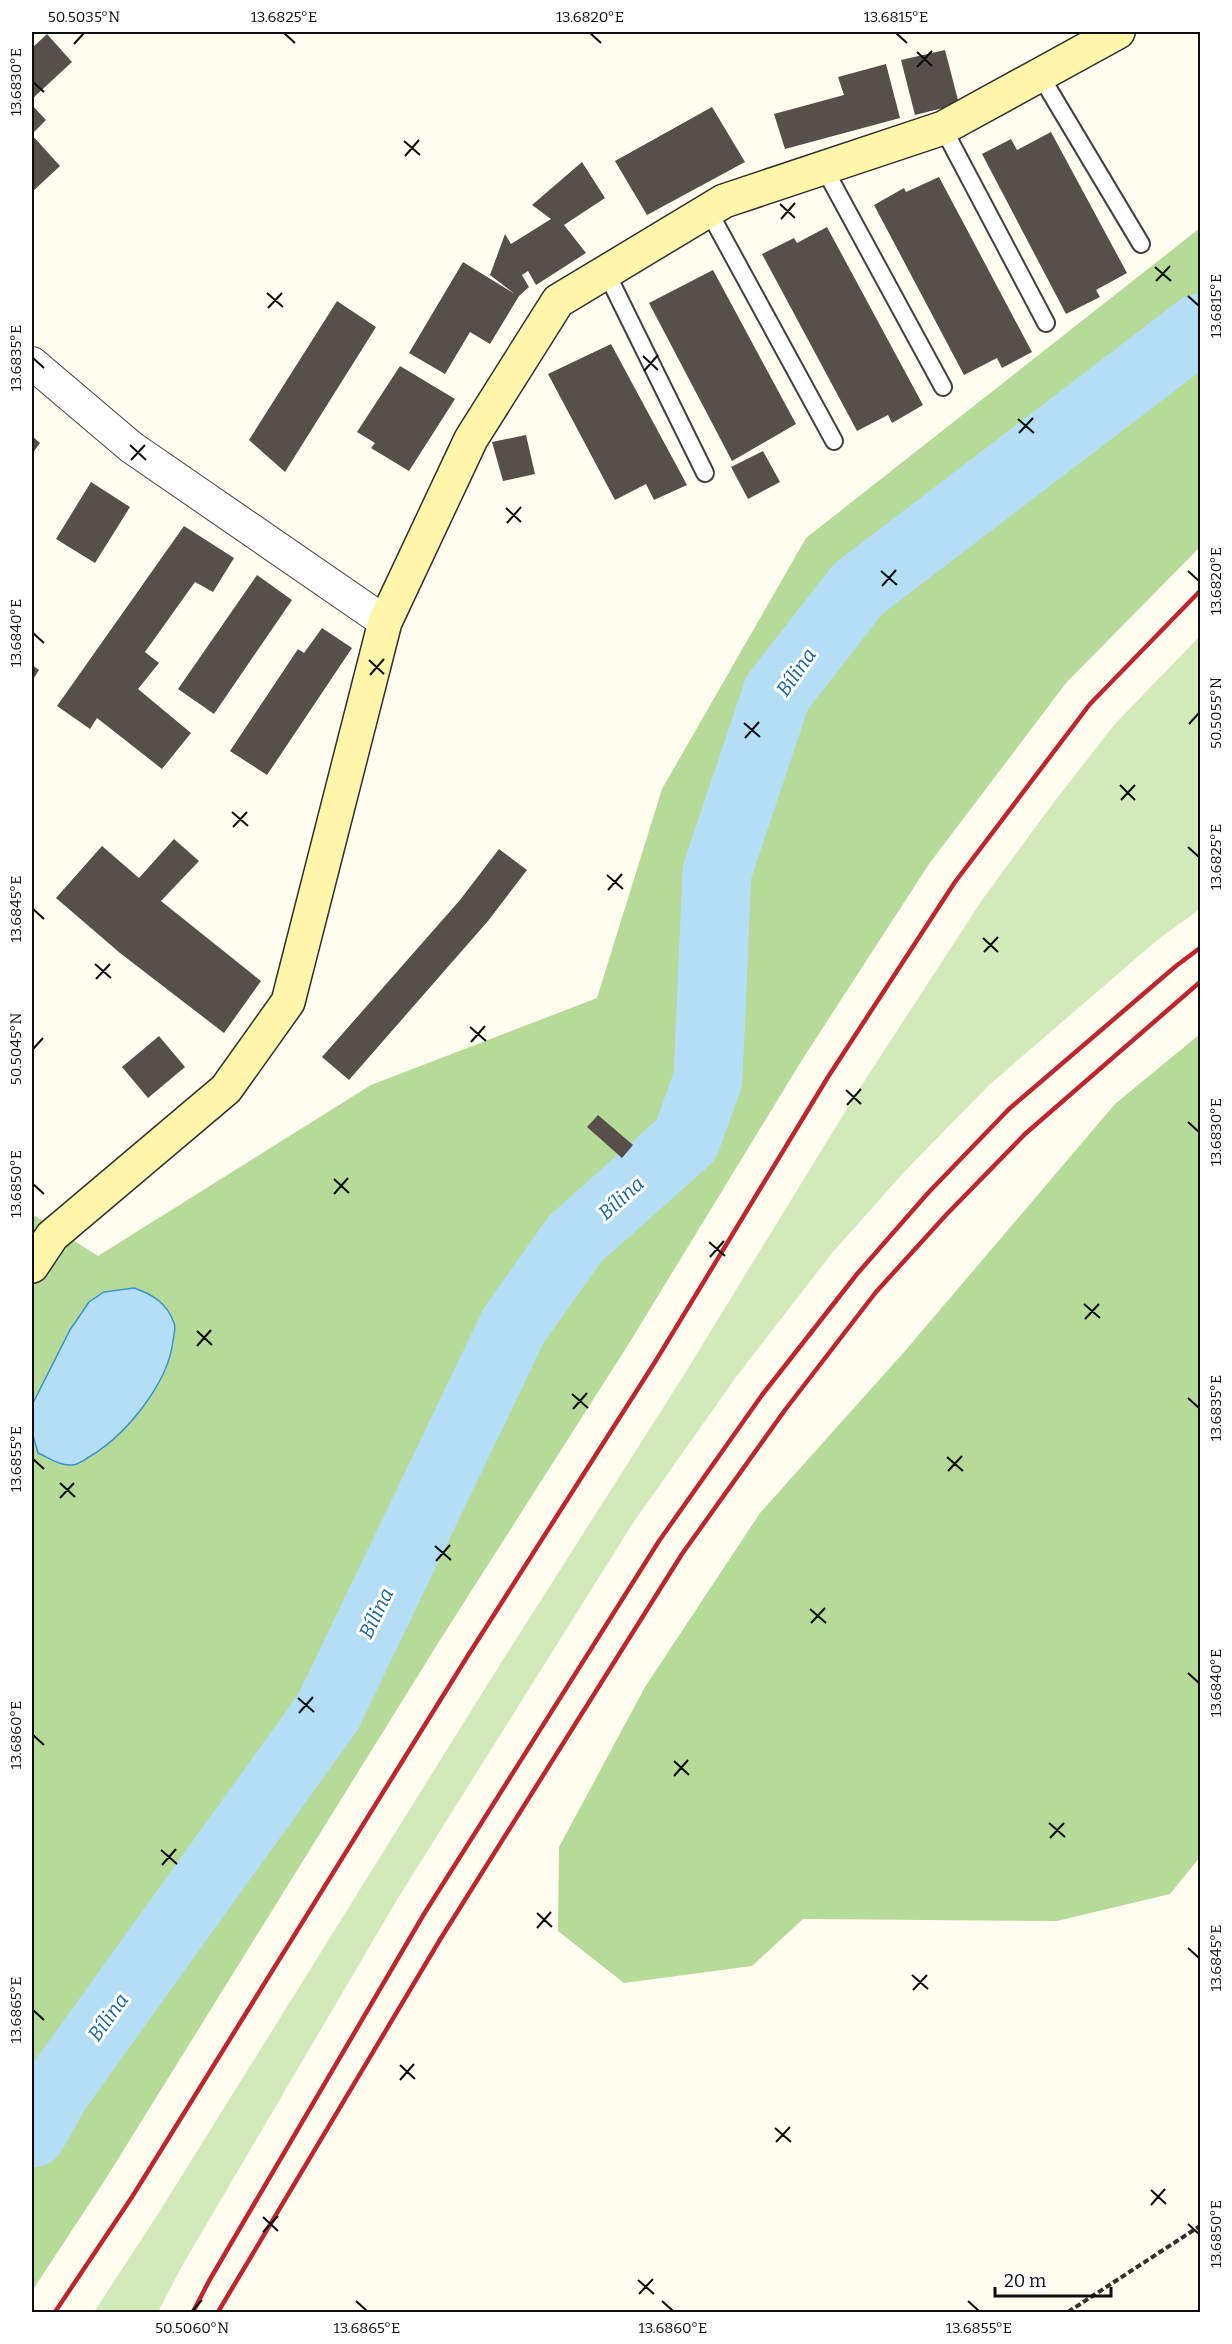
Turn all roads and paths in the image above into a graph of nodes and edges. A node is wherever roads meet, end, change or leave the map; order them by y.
1 (1118, 32) edge
2 (1040, 75) junction
3 (943, 128) junction
4 (824, 168) junction
5 (708, 210) junction
6 (1141, 244) dead end
7 (606, 272) junction
8 (1046, 323) dead end
9 (32, 363) edge
10 (943, 387) dead end
11 (834, 441) dead end
12 (705, 473) dead end
13 (385, 622) junction
14 (32, 1266) edge
15 (1200, 2226) edge
16 (1068, 2313) edge

1 - 2 street
2 - 3 street
2 - 6 lane
3 - 4 street
3 - 8 lane
4 - 5 street
4 - 10 lane
5 - 7 street
5 - 11 lane
7 - 12 lane
7 - 13 street
9 - 13 street
13 - 14 street
15 - 16 path

